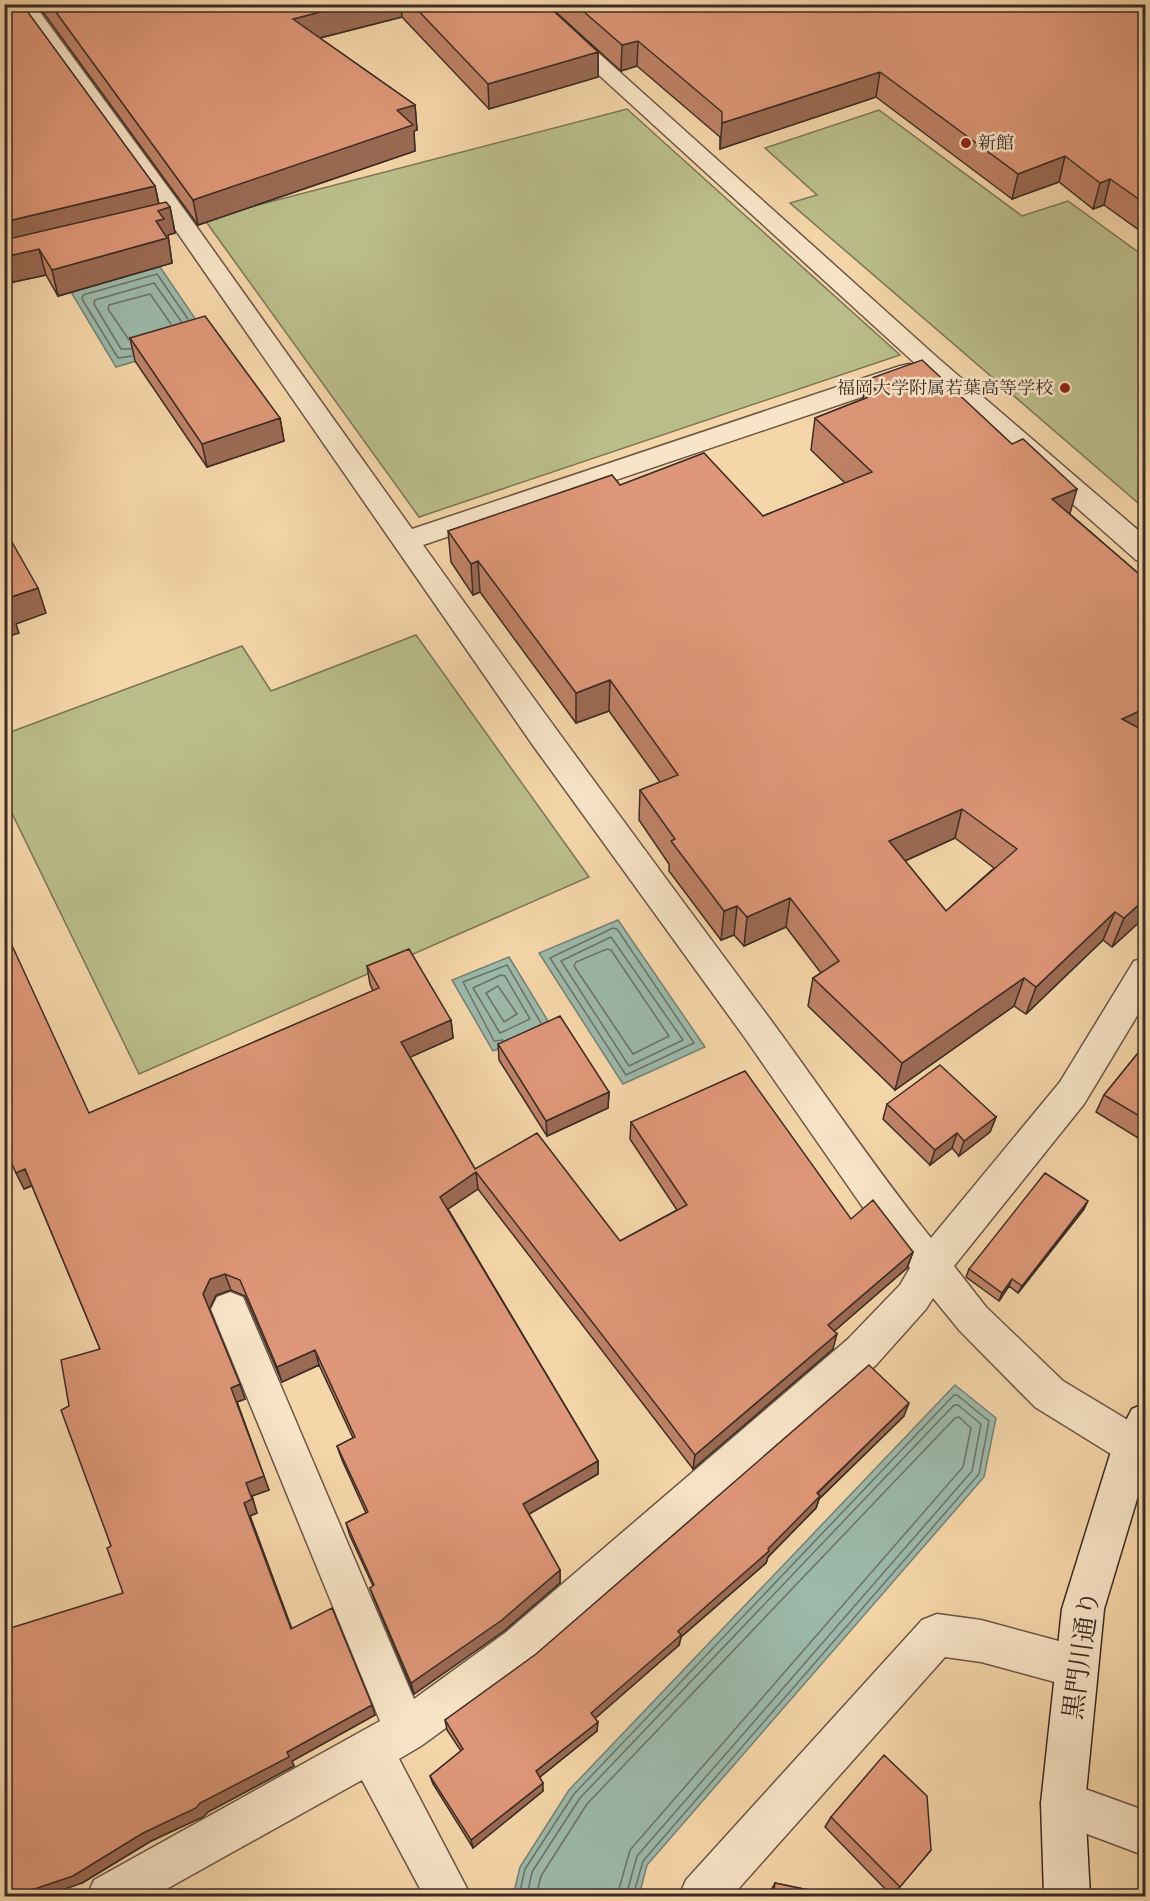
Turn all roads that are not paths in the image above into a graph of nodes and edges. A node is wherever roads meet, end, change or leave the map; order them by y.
1 (531, 4) edge
2 (18, 9) edge
3 (930, 364) junction
4 (407, 541) junction
5 (1146, 553) edge
6 (1146, 971) edge
7 (932, 1265) junction
8 (230, 1308) dead end
9 (1140, 1433) edge
10 (1077, 1667) junction
11 (388, 1741) junction
12 (1063, 1803) junction
13 (1146, 1834) edge
14 (132, 1890) edge
15 (448, 1896) edge
16 (702, 1896) edge
17 (1067, 1896) edge

1 - 3 street
2 - 4 street
3 - 4 street
3 - 5 street
4 - 7 street
6 - 7 street
7 - 9 street
7 - 11 street
8 - 11 street
9 - 10 street, 黒門川通り
10 - 12 street, 黒門川通り
10 - 16 street
11 - 14 street
11 - 15 street
12 - 13 street
12 - 17 street, 黒門川通り

